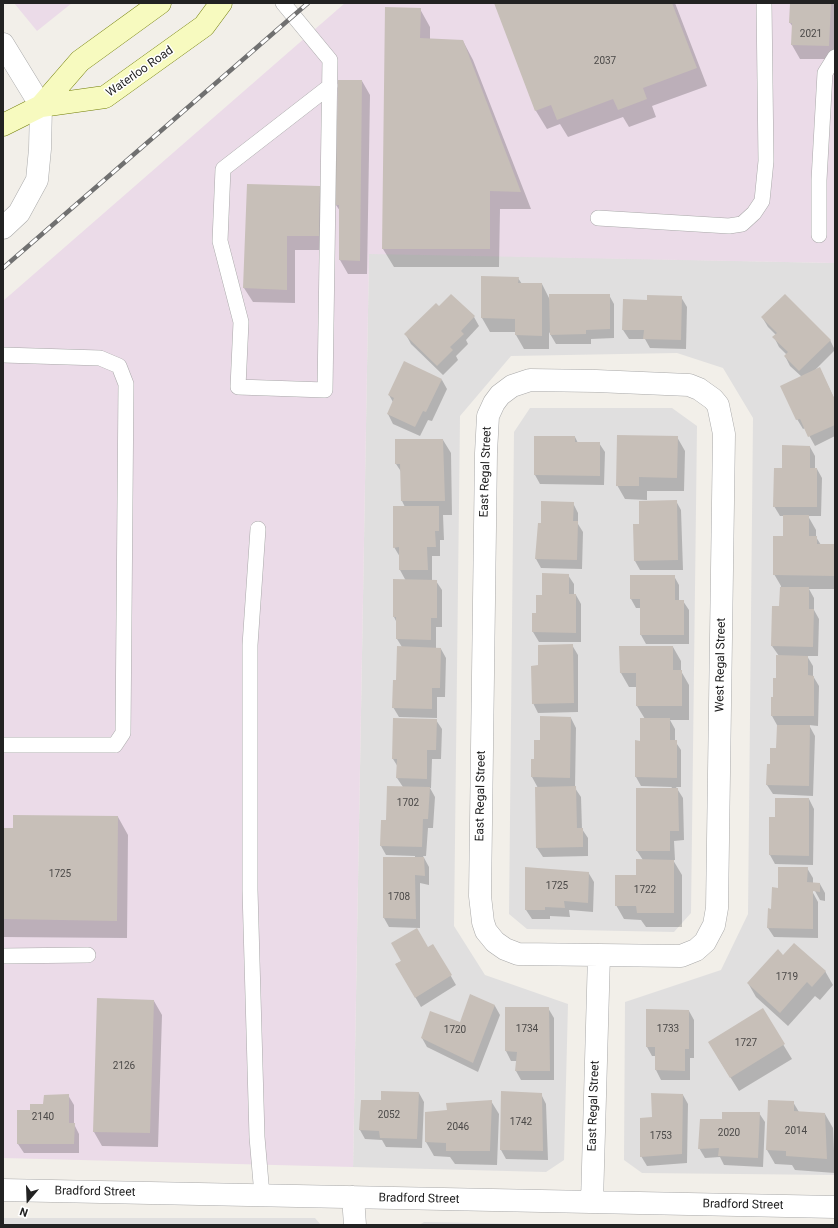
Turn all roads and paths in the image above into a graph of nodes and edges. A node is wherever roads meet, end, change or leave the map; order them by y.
1 (160, 3) edge
2 (221, 3) edge
3 (283, 3) edge
4 (764, 3) edge
5 (3, 44) edge
6 (835, 57) edge
7 (330, 86) junction
8 (41, 106) junction
9 (3, 124) edge
10 (598, 218) dead end
11 (3, 228) edge
12 (819, 235) dead end
13 (3, 355) edge
14 (596, 381) joint
15 (258, 529) dead end
16 (3, 745) edge
17 (88, 955) dead end
18 (599, 955) junction
19 (3, 956) edge
20 (3, 1190) edge
21 (262, 1196) junction
22 (353, 1197) junction
23 (592, 1202) junction
24 (835, 1207) edge
25 (355, 1225) edge

1 - 8 main road, Waterloo Road
2 - 8 main road, Waterloo Road
3 - 7 lane
4 - 10 lane
5 - 8 street
6 - 12 lane
7 - 7 lane
8 - 9 main road, Waterloo Road
8 - 11 street
13 - 16 lane
14 - 18 street, East Regal Street
14 - 18 street, West Regal Street
15 - 21 lane
17 - 19 lane
18 - 23 street, East Regal Street
20 - 21 street, Bradford Street
21 - 22 street, Bradford Street
22 - 23 street, Bradford Street
22 - 25 street
23 - 24 street, Bradford Street

